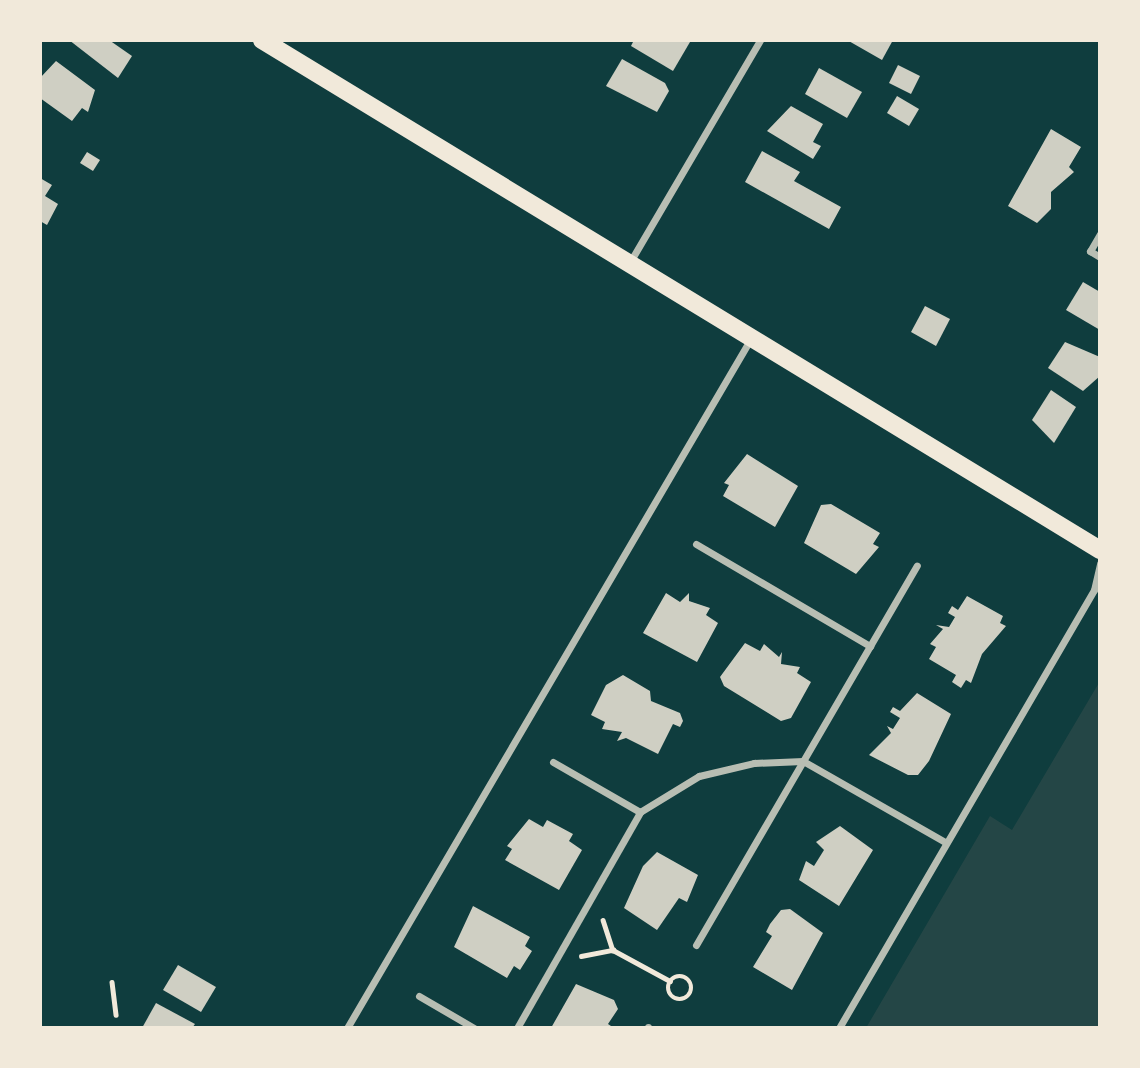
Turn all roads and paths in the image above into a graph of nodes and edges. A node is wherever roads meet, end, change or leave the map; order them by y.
1 (262, 40) edge
2 (760, 40) edge
3 (1100, 234) edge
4 (1100, 257) edge
5 (630, 262) junction
6 (752, 335) junction
7 (696, 544) dead end
8 (1100, 550) edge
9 (1100, 563) edge
10 (917, 566) dead end
11 (870, 646) junction
12 (803, 761) junction
13 (553, 762) dead end
14 (640, 813) junction
15 (945, 842) junction
16 (603, 920) dead end
17 (696, 944) dead end
18 (613, 950) junction
19 (581, 957) dead end
20 (670, 981) junction
21 (112, 982) dead end
22 (419, 996) dead end
23 (116, 1015) dead end
24 (347, 1028) edge
25 (474, 1028) edge
26 (517, 1028) edge
27 (839, 1028) edge

1 - 5 main road
2 - 5 street
3 - 4 street
5 - 6 main road
6 - 8 main road
6 - 24 street
7 - 11 street
9 - 15 street
10 - 11 street
11 - 12 street
12 - 14 street
12 - 15 street
12 - 17 street
13 - 14 street
14 - 26 street
15 - 27 street
16 - 18 path
18 - 19 path
18 - 20 path
20 - 20 path
21 - 23 path
22 - 25 street

